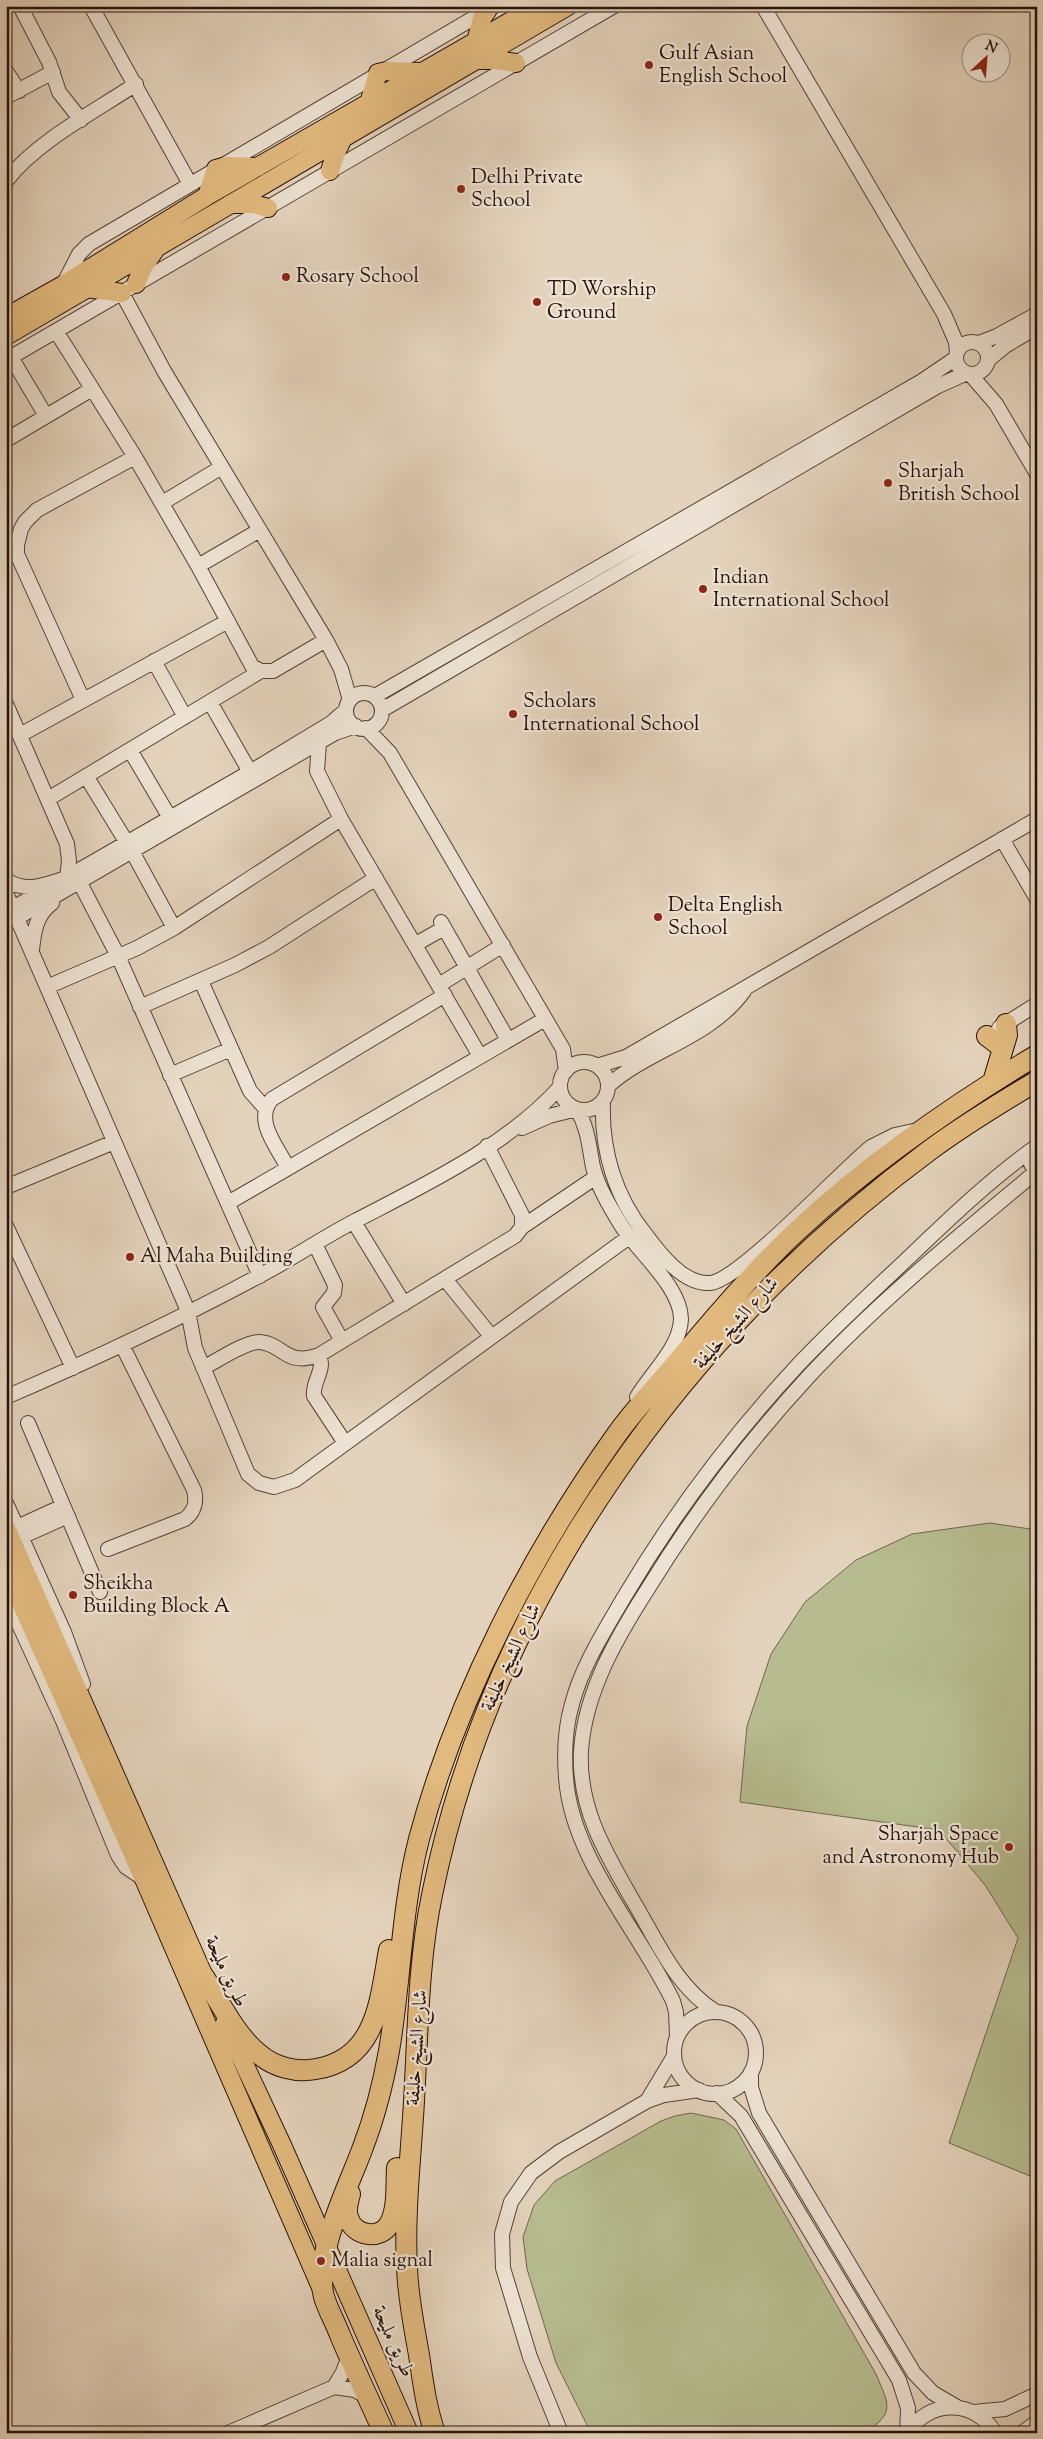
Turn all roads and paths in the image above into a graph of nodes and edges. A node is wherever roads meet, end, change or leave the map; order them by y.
1 (20, 6) edge
2 (91, 6) edge
3 (537, 6) edge
4 (568, 6) edge
5 (614, 6) edge
6 (763, 6) edge
7 (491, 8) edge
8 (476, 42) junction
9 (475, 60) junction
10 (516, 64) junction
11 (6, 71) edge
12 (53, 72) junction
13 (424, 72) junction
14 (378, 73) junction
15 (136, 84) junction
16 (13, 94) edge
17 (369, 103) junction
18 (81, 120) junction
19 (343, 138) junction
20 (258, 168) junction
21 (216, 169) junction
22 (330, 171) junction
23 (6, 181) edge
24 (190, 184) junction
25 (207, 196) junction
26 (229, 204) junction
27 (268, 208) junction
28 (157, 247) junction
29 (63, 286) junction
30 (87, 288) junction
31 (129, 288) junction
32 (944, 314) junction
33 (1037, 314) edge
34 (6, 317) edge
35 (1037, 327) edge
36 (56, 331) junction
37 (6, 336) edge
38 (977, 342) junction
39 (956, 356) junction
40 (8, 359) edge
41 (988, 362) junction
42 (969, 373) junction
43 (92, 389) junction
44 (996, 404) junction
45 (46, 416) junction
46 (6, 440) edge
47 (135, 457) junction
48 (222, 467) junction
49 (1037, 474) edge
50 (162, 502) junction
51 (260, 530) junction
52 (13, 561) edge
53 (198, 566) junction
54 (228, 621) junction
55 (326, 640) junction
56 (154, 662) junction
57 (341, 670) junction
58 (261, 671) junction
59 (372, 695) junction
60 (83, 700) junction
61 (210, 702) junction
62 (6, 704) edge
63 (348, 705) junction
64 (382, 713) junction
65 (185, 717) junction
66 (361, 727) junction
67 (20, 735) junction
68 (319, 743) junction
69 (130, 750) junction
70 (390, 752) junction
71 (296, 757) junction
72 (317, 771) junction
73 (250, 772) junction
74 (86, 776) junction
75 (48, 799) junction
76 (170, 818) junction
77 (341, 819) junction
78 (1037, 819) edge
79 (1002, 840) junction
80 (67, 844) junction
81 (130, 848) junction
82 (96, 861) junction
83 (376, 878) junction
84 (6, 880) edge
85 (72, 883) junction
86 (6, 892) edge
87 (1037, 899) edge
88 (15, 913) junction
89 (174, 928) junction
90 (416, 944) junction
91 (503, 945) junction
92 (32, 953) junction
93 (118, 956) junction
94 (467, 968) junction
95 (201, 980) junction
96 (748, 984) junction
97 (46, 987) junction
98 (442, 990) junction
99 (1037, 1004) edge
100 (140, 1007) junction
101 (545, 1019) junction
102 (1006, 1024) junction
103 (987, 1036) joint
104 (508, 1040) junction
105 (1003, 1048) junction
106 (231, 1049) junction
107 (563, 1049) junction
108 (1037, 1055) edge
109 (480, 1056) junction
110 (592, 1064) junction
111 (566, 1071) junction
112 (170, 1075) junction
113 (1037, 1081) edge
114 (993, 1082) junction
115 (608, 1085) junction
116 (560, 1087) junction
117 (603, 1101) junction
118 (265, 1108) junction
119 (577, 1109) junction
120 (922, 1130) junction
121 (503, 1136) junction
122 (114, 1142) junction
123 (487, 1146) junction
124 (1037, 1146) edge
125 (1037, 1154) edge
126 (288, 1168) junction
127 (1037, 1171) edge
128 (596, 1177) junction
129 (6, 1187) edge
130 (228, 1203) junction
131 (354, 1222) junction
132 (6, 1226) edge
133 (522, 1227) junction
134 (629, 1236) junction
135 (315, 1244) junction
136 (260, 1276) junction
137 (445, 1279) junction
138 (404, 1304) junction
139 (188, 1312) junction
140 (491, 1336) junction
141 (342, 1341) junction
142 (122, 1345) junction
143 (319, 1355) junction
144 (73, 1368) junction
145 (203, 1368) junction
146 (6, 1397) edge
147 (28, 1423) dead end
148 (618, 1433) junction
149 (345, 1443) junction
150 (6, 1503) edge
151 (65, 1511) junction
152 (15, 1531) edge
153 (108, 1549) dead end
154 (6, 1569) edge
155 (100, 1592) dead end
156 (6, 1596) edge
157 (144, 1879) junction
158 (407, 1900) junction
159 (204, 1977) junction
160 (421, 2000) junction
161 (716, 2012) junction
162 (677, 2036) junction
163 (674, 2056) junction
164 (751, 2072) junction
165 (699, 2090) junction
166 (717, 2094) junction
167 (647, 2101) junction
168 (363, 2149) junction
169 (327, 2248) junction
170 (323, 2294) junction
171 (349, 2356) junction
172 (419, 2357) junction
173 (334, 2387) junction
174 (1037, 2394) edge
175 (368, 2398) junction
176 (957, 2407) junction
177 (974, 2412) junction
178 (1037, 2422) edge
179 (228, 2433) edge
180 (384, 2433) edge
181 (409, 2433) edge
182 (435, 2433) edge
183 (446, 2433) edge
184 (561, 2433) edge
185 (907, 2433) edge
186 (995, 2433) edge
187 (1022, 2433) edge

1 - 12 street
2 - 15 street
3 - 8 main road
4 - 9 main road
5 - 10 street
6 - 32 street
7 - 8 main road
7 - 14 street
8 - 13 main road
9 - 10 main road
9 - 19 main road
10 - 22 street
11 - 16 street
12 - 16 street
12 - 18 street
13 - 14 main road
13 - 17 main road
14 - 17 main road
14 - 21 street
15 - 18 street
15 - 24 street
17 - 20 main road
18 - 23 street
19 - 22 main road
19 - 26 main road
20 - 21 main road
20 - 25 main road
21 - 24 street
21 - 25 main road
22 - 27 street
24 - 29 street
25 - 29 main road
26 - 27 main road
26 - 28 main road
27 - 31 street
28 - 30 main road
28 - 31 main road
29 - 34 main road
30 - 31 main road
30 - 37 main road
31 - 36 street
31 - 48 street
32 - 38 street
32 - 39 street
33 - 38 street
35 - 41 street
36 - 40 street
36 - 43 street
38 - 39 street
38 - 41 street
39 - 42 street
39 - 59 street
40 - 45 street
41 - 42 street
41 - 44 street
42 - 44 street
42 - 64 street
43 - 45 street
43 - 47 street
44 - 49 street
45 - 46 street
47 - 50 street
47 - 52 street
48 - 50 street
48 - 51 street
50 - 53 street
51 - 53 street
51 - 55 street
52 - 60 street
53 - 54 street
54 - 56 street
54 - 58 street
55 - 57 street
55 - 58 street
56 - 60 street
56 - 65 street
57 - 59 street
57 - 63 street
58 - 61 street
59 - 63 street
59 - 64 street
60 - 67 street
61 - 65 street
61 - 73 street
62 - 67 street
63 - 66 street
63 - 73 street
64 - 66 street
64 - 70 street
65 - 69 street
66 - 68 street
66 - 70 street
67 - 75 street
68 - 71 street
68 - 72 street
69 - 74 street
69 - 76 street
70 - 91 street
71 - 72 street
71 - 81 street
72 - 77 street
73 - 76 street
74 - 75 street
74 - 81 street
75 - 80 street
76 - 81 street
77 - 83 street
77 - 89 street
78 - 79 street
79 - 87 street
79 - 96 street
80 - 82 street
80 - 85 street
81 - 82 street
81 - 85 street
81 - 89 street
82 - 85 street
83 - 90 street
83 - 95 street
84 - 85 street
85 - 88 street
85 - 92 street
85 - 93 street
86 - 88 street
88 - 92 street
89 - 93 street
90 - 94 street
90 - 98 street
91 - 94 street
91 - 101 street
92 - 97 street
93 - 97 street
93 - 100 street
94 - 98 street
94 - 104 street
95 - 100 street
95 - 106 street
96 - 110 street
96 - 115 street
97 - 122 street
98 - 109 street
98 - 118 street
99 - 102 street
100 - 112 street
101 - 104 street
101 - 107 street
102 - 103 street
102 - 105 highway
103 - 105 highway
104 - 109 street
105 - 114 highway
106 - 112 street
106 - 118 street
107 - 110 street
107 - 111 street
108 - 114 highway, شارع الشيخ خليفة
109 - 126 street
110 - 111 street
110 - 115 street
111 - 116 street
112 - 130 street
113 - 160 highway, شارع الشيخ خليفة
114 - 120 highway, شارع الشيخ خليفة
115 - 117 street
116 - 119 street
116 - 121 street
117 - 119 street
117 - 120 street
118 - 126 street
119 - 121 street
119 - 128 street
120 - 148 highway, شارع الشيخ خليفة
121 - 123 street
122 - 129 street
122 - 139 street
123 - 131 street
123 - 133 street
124 - 162 street
125 - 127 street
126 - 130 street
127 - 161 street
128 - 133 street
128 - 134 street
130 - 136 street
131 - 135 street
131 - 138 street
132 - 144 street
133 - 137 street
134 - 140 street
134 - 148 street
135 - 136 street
135 - 141 street
136 - 139 street
137 - 138 street
137 - 140 street
138 - 141 street
139 - 142 street
139 - 145 street
140 - 149 street
141 - 143 street
142 - 144 street
142 - 153 street
143 - 145 street
143 - 149 street
144 - 146 street
145 - 149 street
147 - 151 street
148 - 158 highway, شارع الشيخ خليفة
150 - 152 street
151 - 152 street
151 - 155 street
152 - 159 main road, طريق مليحة
154 - 157 main road, طريق مليحة
156 - 157 street
157 - 170 main road, طريق مليحة
158 - 159 highway
158 - 168 highway, شارع الشيخ خليفة
159 - 169 main road, طريق مليحة
160 - 168 highway
160 - 172 highway, شارع الشيخ خليفة
161 - 162 street
161 - 164 street
162 - 163 street
163 - 165 street
163 - 167 street
164 - 166 street
164 - 176 street
165 - 166 street
165 - 167 street
166 - 185 street
167 - 184 street
168 - 169 highway, شارع الشيخ خليفة
169 - 170 highway, شارع الشيخ خليفة
169 - 181 main road, طريق مليحة
170 - 171 highway
171 - 173 street
171 - 175 highway
172 - 182 highway, شارع الشيخ خليفة
172 - 183 highway
173 - 175 street
173 - 179 street
174 - 177 street
175 - 180 highway
176 - 177 street
176 - 185 street
177 - 186 street
178 - 187 street

